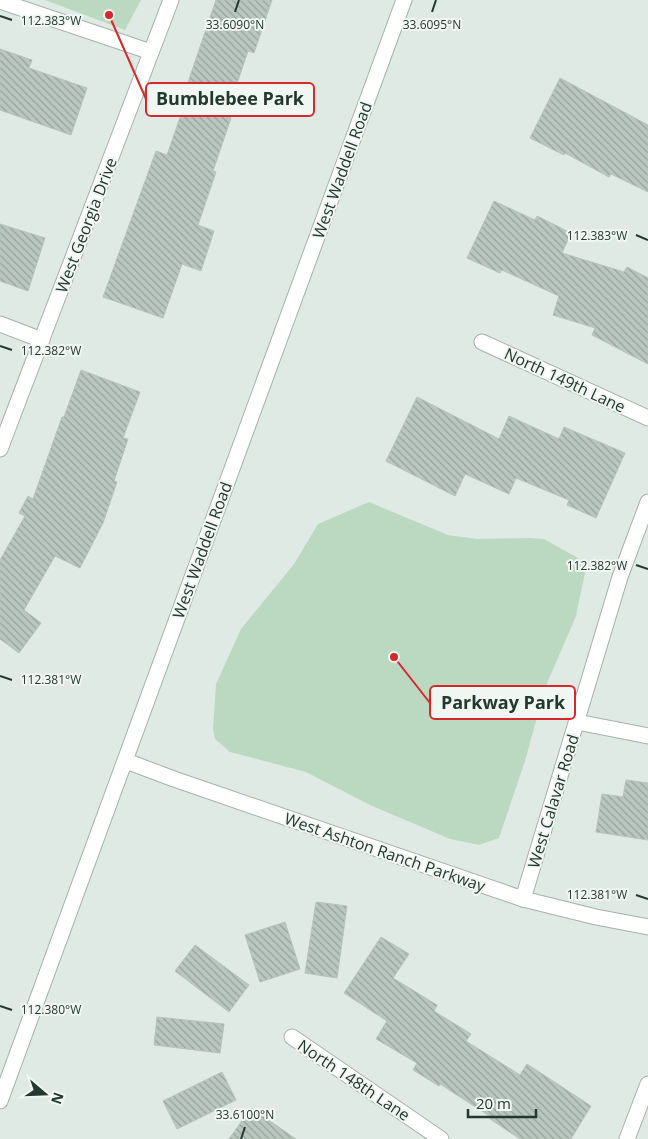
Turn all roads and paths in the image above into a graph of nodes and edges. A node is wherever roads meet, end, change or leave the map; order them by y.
1 (171, 0) edge
2 (404, 0) edge
3 (0, 1) edge
4 (151, 52) junction
5 (0, 324) edge
6 (42, 340) junction
7 (482, 342) dead end
8 (648, 418) edge
9 (0, 449) edge
10 (648, 502) edge
11 (577, 722) junction
12 (648, 736) edge
13 (126, 761) junction
14 (523, 899) junction
15 (648, 927) edge
16 (292, 1037) dead end
17 (647, 1089) edge
18 (0, 1101) edge
19 (441, 1139) edge
20 (627, 1139) edge

1 - 4 street, West Georgia Drive
2 - 13 street, West Waddell Road
3 - 4 street
4 - 6 street, West Georgia Drive
5 - 6 street
6 - 9 street, West Georgia Drive
7 - 8 street, North 149th Lane
10 - 11 street, West Calavar Road
11 - 12 street
11 - 14 street, West Calavar Road
13 - 14 street, West Ashton Ranch Parkway
13 - 18 street, West Waddell Road
14 - 15 street, West Ashton Ranch Parkway
16 - 19 street, North 148th Lane
17 - 20 street

